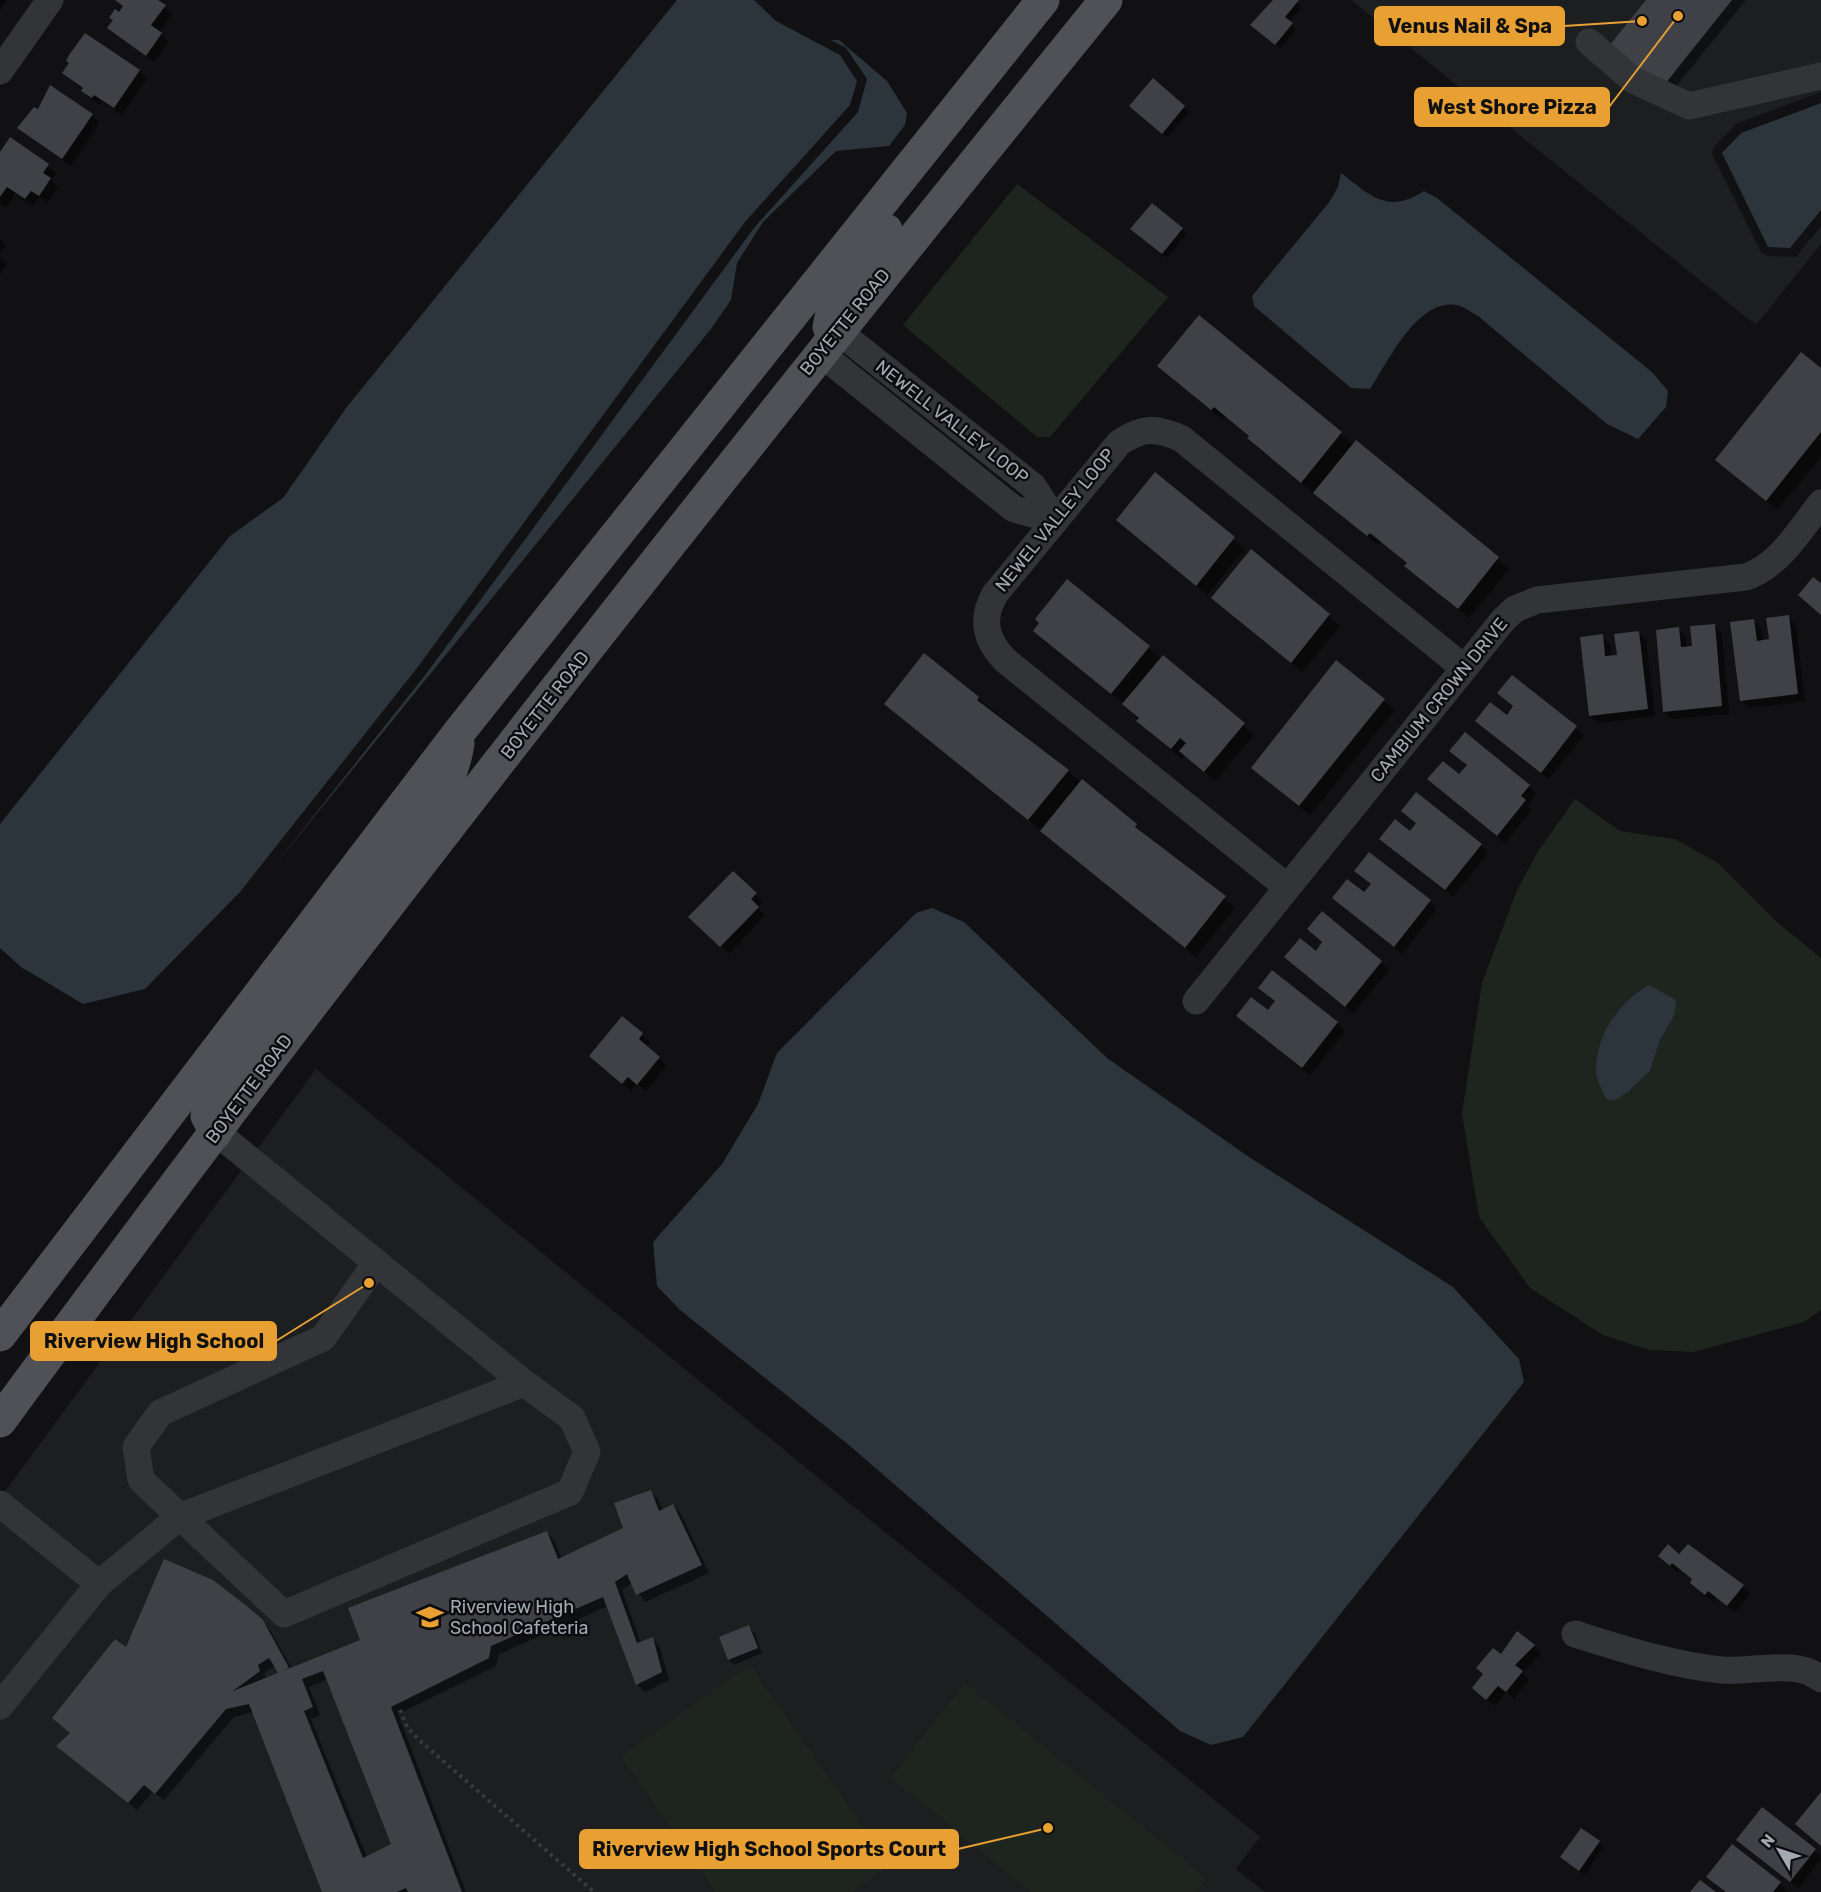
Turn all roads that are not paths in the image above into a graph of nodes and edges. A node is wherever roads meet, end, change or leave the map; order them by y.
1 (50, 0) edge
2 (1043, 0) edge
3 (1106, 0) edge
4 (1589, 42) dead end
5 (0, 71) edge
6 (1821, 76) edge
7 (972, 87) junction
8 (828, 343) junction
9 (1821, 503) edge
10 (1055, 520) junction
11 (1464, 668) junction
12 (460, 731) junction
13 (1287, 887) junction
14 (1196, 1001) dead end
15 (216, 1132) junction
16 (376, 1263) junction
17 (0, 1335) edge
18 (524, 1383) junction
19 (0, 1421) edge
20 (0, 1504) edge
21 (179, 1516) junction
22 (99, 1584) junction
23 (1575, 1634) dead end
24 (1817, 1676) edge
25 (0, 1706) edge

1 - 5 street
2 - 7 main road
3 - 8 main road, BOYETTE ROAD
4 - 6 street
7 - 8 main road
7 - 12 main road
8 - 10 street, NEWELL VALLEY LOOP
8 - 15 main road, BOYETTE ROAD
9 - 11 street, CAMBIUM CROWN DRIVE
10 - 11 street, NEWEL VALLEY LOOP
10 - 13 street, NEWEL VALLEY LOOP
11 - 13 street, CAMBIUM CROWN DRIVE
12 - 15 main road
12 - 17 main road
13 - 14 street, CAMBIUM CROWN DRIVE
15 - 16 street
15 - 19 main road, BOYETTE ROAD
16 - 18 street
16 - 21 street
18 - 21 street
18 - 21 street
20 - 22 street
21 - 22 street
22 - 25 street
23 - 24 street

